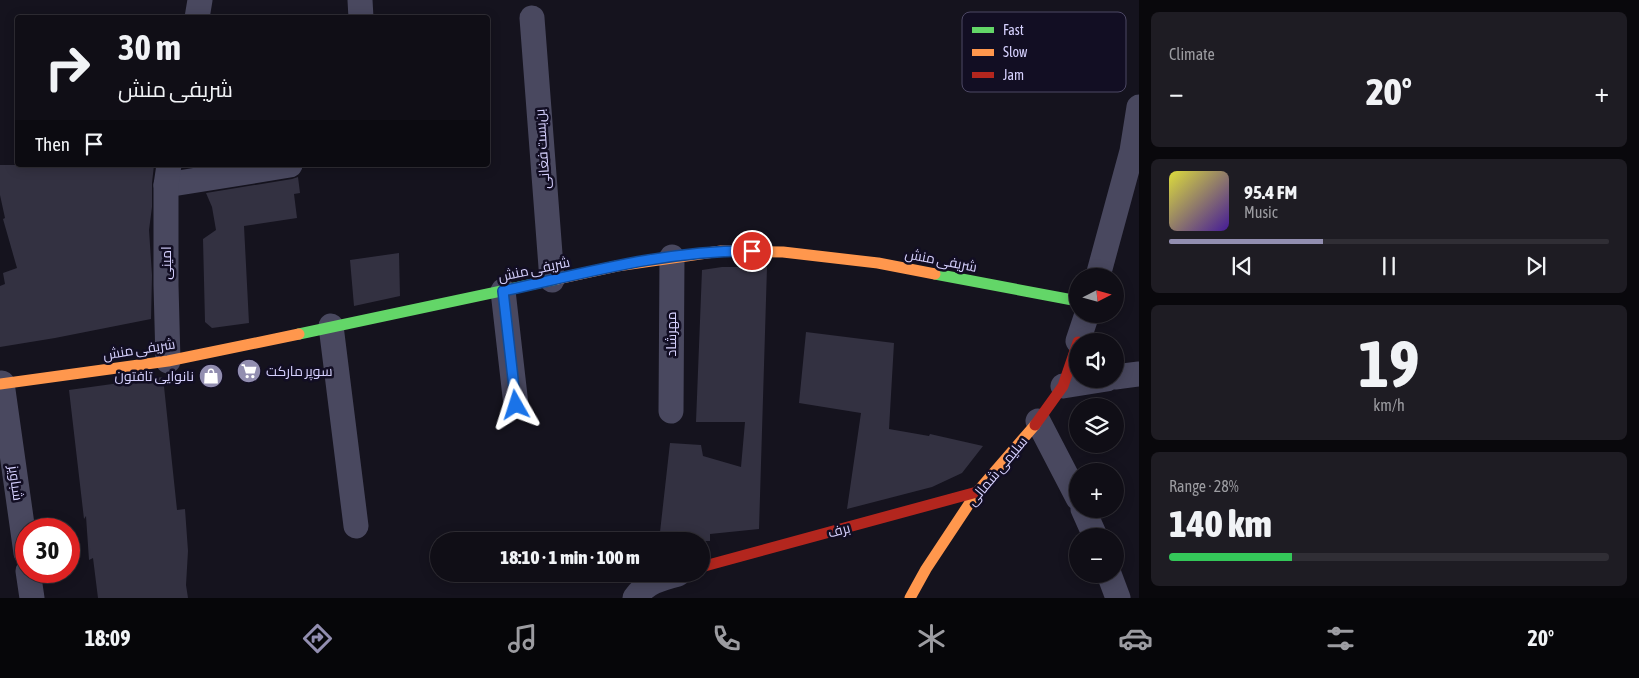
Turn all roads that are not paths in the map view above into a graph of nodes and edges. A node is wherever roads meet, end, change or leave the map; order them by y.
1 (200, 0) edge
2 (360, 0) edge
3 (198, 15) edge
4 (361, 15) edge
5 (532, 18) dead end
6 (1139, 107) edge
7 (266, 167) edge
8 (168, 175) edge
9 (672, 257) junction
10 (1100, 268) edge
11 (552, 280) junction
12 (503, 291) junction
13 (1069, 300) edge
14 (331, 326) junction
15 (168, 360) junction
16 (1069, 368) edge
17 (1139, 374) edge
18 (1124, 376) edge
19 (1, 384) edge
20 (1069, 385) edge
21 (1063, 386) junction
22 (516, 405) dead end
23 (671, 411) dead end
24 (1038, 421) junction
25 (1069, 481) edge
26 (977, 492) junction
27 (21, 518) edge
28 (356, 526) dead end
29 (710, 565) edge
30 (654, 582) edge
31 (30, 583) edge
32 (1112, 583) edge
33 (32, 598) edge
34 (635, 598) edge
35 (910, 598) edge
36 (1118, 598) edge

1 - 3 street
2 - 4 street
5 - 11 street, بن‌بست فغانی
6 - 10 street
7 - 8 street
8 - 15 street, امینی
9 - 11 street, شریفی منش
9 - 13 street, شریفی منش
9 - 23 street, مهرشاد
11 - 12 street, شریفی منش
12 - 14 street, شریفی منش
12 - 22 street
14 - 15 street, شریفی منش
14 - 28 street
15 - 19 street, شریفی منش
16 - 21 street, سلیمی شمالی
17 - 18 street
19 - 27 street, شباویز
20 - 21 street
21 - 24 street, سلیمی شمالی
24 - 25 street
24 - 26 street, سلیمی شمالی
26 - 29 street, برف
26 - 35 street, سلیمی شمالی
30 - 34 street
31 - 33 street
32 - 36 street

